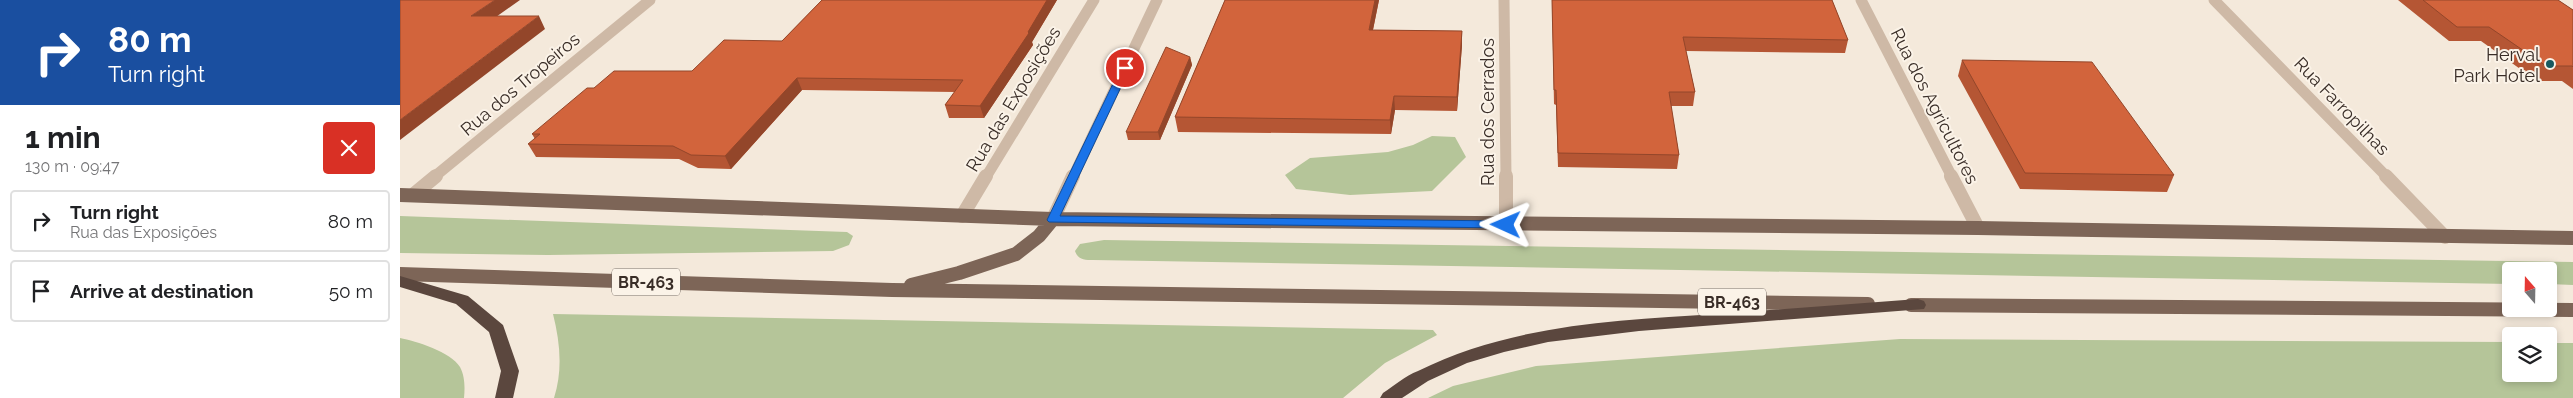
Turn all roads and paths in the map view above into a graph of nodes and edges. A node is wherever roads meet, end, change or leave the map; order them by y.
1 (650, 0) edge
2 (1094, 0) edge
3 (1157, 0) edge
4 (1504, 0) edge
5 (1861, 0) edge
6 (2214, 0) edge
7 (406, 195) edge
8 (962, 216) junction
9 (1053, 220) junction
10 (1506, 225) junction
11 (1978, 228) junction
12 (2445, 237) junction
13 (2573, 238) edge
14 (400, 274) edge
15 (400, 281) edge
16 (892, 290) junction
17 (1918, 305) junction
18 (2573, 310) edge
19 (504, 398) edge
20 (1389, 398) edge

1 - 7 street, Rua dos Tropeiros
2 - 8 street, Rua das Exposições
3 - 9 street
4 - 10 street, Rua dos Cerrados
5 - 11 street, Rua dos Agricultores
6 - 12 street, Rua Farropilhas
7 - 8 main road
8 - 9 main road
9 - 10 main road
9 - 16 main road
10 - 11 main road
11 - 12 main road
12 - 13 main road
14 - 16 main road, BR-463
15 - 19 highway
16 - 17 main road, BR-463
17 - 18 main road, BR-463
17 - 20 highway

